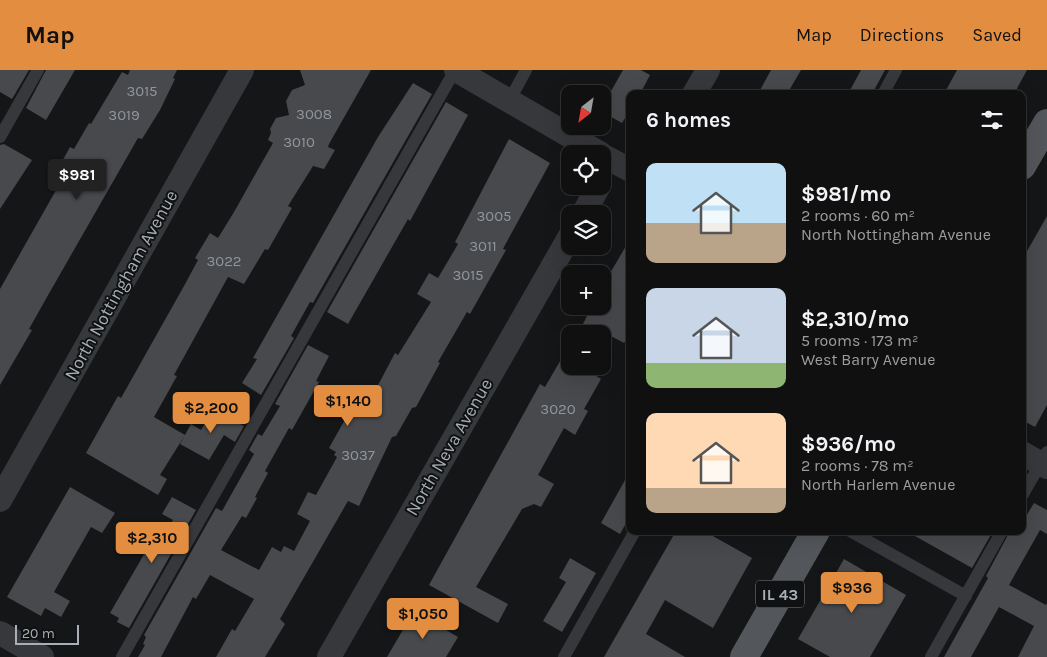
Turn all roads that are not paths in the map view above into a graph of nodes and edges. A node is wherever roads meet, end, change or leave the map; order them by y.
1 (38, 70) edge
2 (242, 70) edge
3 (455, 70) edge
4 (526, 70) edge
5 (708, 70) edge
6 (896, 70) edge
7 (696, 90) edge
8 (885, 90) edge
9 (508, 100) junction
10 (1047, 122) edge
11 (0, 137) edge
12 (580, 145) edge
13 (1026, 159) edge
14 (561, 252) edge
15 (1039, 459) edge
16 (1026, 487) edge
17 (0, 500) edge
18 (633, 535) edge
19 (814, 535) edge
20 (857, 535) edge
21 (1000, 535) edge
22 (966, 596) junction
23 (0, 633) edge
24 (42, 657) edge
25 (122, 657) edge
26 (329, 657) edge
27 (564, 657) edge
28 (744, 657) edge
29 (931, 657) edge

1 - 11 lane
2 - 17 street, North Nottingham Avenue
3 - 9 street
3 - 25 lane
4 - 9 lane
5 - 7 street
6 - 8 lane
9 - 12 street
10 - 13 main road
14 - 26 street, North Neva Avenue
15 - 16 lane
18 - 27 lane
19 - 28 main road, IL 43
20 - 22 lane
21 - 22 lane
22 - 29 lane
23 - 24 street

